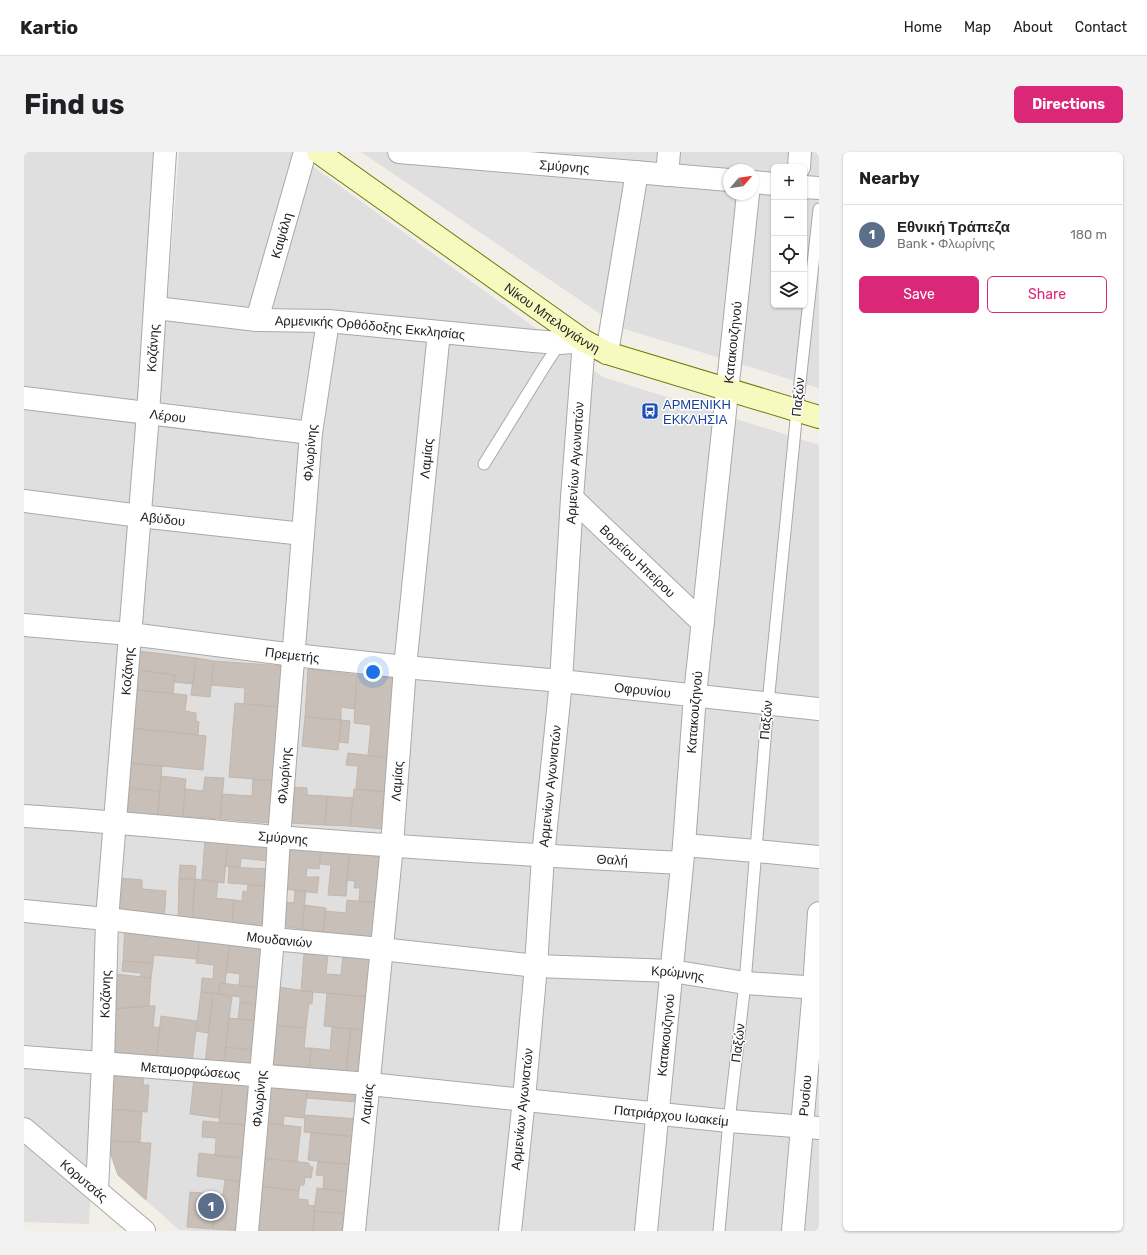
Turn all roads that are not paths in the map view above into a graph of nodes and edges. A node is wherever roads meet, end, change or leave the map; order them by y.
1 (165, 152) edge
2 (305, 152) edge
3 (318, 152) edge
4 (400, 152) edge
5 (669, 152) edge
6 (800, 152) edge
7 (540, 158) edge
8 (799, 164) edge
9 (637, 172) junction
10 (667, 175) junction
11 (723, 180) edge
12 (759, 183) edge
13 (771, 184) edge
14 (807, 186) edge
15 (819, 188) edge
16 (747, 200) edge
17 (819, 209) edge
18 (156, 308) junction
19 (257, 320) junction
20 (328, 321) junction
21 (438, 332) junction
22 (584, 341) junction
23 (560, 343) junction
24 (607, 353) junction
25 (727, 389) junction
26 (24, 398) edge
27 (797, 410) junction
28 (148, 414) junction
29 (819, 417) edge
30 (311, 433) junction
31 (484, 464) dead end
32 (572, 498) junction
33 (24, 501) edge
34 (140, 516) junction
35 (303, 534) junction
36 (703, 623) junction
37 (24, 626) edge
38 (130, 634) junction
39 (294, 655) junction
40 (405, 667) junction
41 (560, 681) junction
42 (695, 695) junction
43 (768, 703) junction
44 (819, 709) edge
45 (24, 816) edge
46 (115, 822) junction
47 (279, 837) junction
48 (392, 845) junction
49 (756, 850) junction
50 (683, 854) junction
51 (543, 856) junction
52 (819, 857) edge
53 (24, 911) edge
54 (819, 913) edge
55 (107, 919) junction
56 (273, 939) junction
57 (381, 949) junction
58 (536, 966) junction
59 (672, 971) junction
60 (745, 983) junction
61 (817, 988) edge
62 (24, 1056) edge
63 (103, 1063) junction
64 (261, 1076) junction
65 (369, 1084) junction
66 (524, 1099) junction
67 (658, 1113) junction
68 (729, 1121) junction
69 (811, 1127) edge
70 (24, 1129) edge
71 (97, 1190) junction
72 (144, 1231) edge
73 (247, 1231) edge
74 (354, 1231) edge
75 (510, 1231) edge
76 (646, 1231) edge
77 (719, 1231) edge
78 (793, 1231) edge

1 - 18 street, Κοζάνης
2 - 19 street, Καψάλη
3 - 22 main road, Νίκου Μπελογιάννη
4 - 7 street, Σμύρνης
5 - 10 street
6 - 8 street
7 - 9 street, Σμύρνης
9 - 10 street, Σμύρνης
9 - 24 street
10 - 11 street, Σμύρνης
12 - 13 street
14 - 15 street
16 - 25 street, Κατακουζηνού
17 - 27 lane, Παξών
18 - 19 street, Αρμενικής Ορθόδοξης Εκκλησίας
18 - 28 street, Κοζάνης
19 - 20 street, Αρμενικής Ορθόδοξης Εκκλησίας
20 - 21 street, Αρμενικής Ορθόδοξης Εκκλησίας
20 - 30 street, Φλωρίνης
21 - 23 street, Αρμενικής Ορθόδοξης Εκκλησίας
21 - 40 street, Λαμίας
22 - 23 street, Αρμενικής Ορθόδοξης Εκκλησίας
22 - 24 main road, Νίκου Μπελογιάννη
22 - 32 street, Αρμενίων Αγωνιστών
23 - 31 lane
24 - 25 main road, Νίκου Μπελογιάννη
25 - 27 main road, Νίκου Μπελογιάννη
25 - 36 street, Κατακουζηνού
26 - 28 street, Λέρου
27 - 29 main road, Νίκου Μπελογιάννη
27 - 43 lane, Παξών
28 - 30 street, Λέρου
28 - 34 street, Κοζάνης
30 - 35 street, Φλωρίνης
32 - 36 street, Βορείου Ηπείρου
32 - 41 street, Αρμενίων Αγωνιστών
33 - 34 street, Αβύδου
34 - 35 street, Αβύδου
34 - 38 street, Κοζάνης
35 - 39 street, Φλωρίνης
36 - 42 street, Κατακουζηνού
37 - 38 street, Πρεμετής
38 - 39 street, Πρεμετής
38 - 46 street, Κοζάνης
39 - 40 street, Πρεμετής
39 - 47 street, Φλωρίνης
40 - 41 street, Πρεμετής
40 - 48 street, Λαμίας
41 - 42 street, Οφρυνίου
41 - 51 street, Αρμενίων Αγωνιστών
42 - 43 street, Οφρυνίου
42 - 50 street, Κατακουζηνού
43 - 44 street, Οφρυνίου
43 - 49 lane, Παξών
45 - 46 street, Σμύρνης
46 - 47 street, Σμύρνης
46 - 55 street, Κοζάνης
47 - 48 street, Σμύρνης
47 - 56 street, Φλωρίνης
48 - 51 street, Σμύρνης
48 - 57 street, Λαμίας
49 - 50 street, Θαλή
49 - 52 street, Θαλή
49 - 60 lane, Παξών
50 - 51 street, Θαλή
50 - 59 street, Κατακουζηνού
51 - 58 street, Αρμενίων Αγωνιστών
53 - 55 street, Μουδανιών
54 - 61 street, Ρυσίου
55 - 56 street, Μουδανιών
55 - 63 street, Κοζάνης
56 - 57 street, Μουδανιών
56 - 64 street, Φλωρίνης
57 - 58 street, Μουδανιών
57 - 65 street, Λαμίας
58 - 59 street, Κρώμνης
58 - 66 street, Αρμενίων Αγωνιστών
59 - 60 street, Κρώμνης
59 - 67 street, Κατακουζηνού
60 - 61 street, Κρώμνης
60 - 68 lane, Παξών
61 - 69 street, Ρυσίου
62 - 63 street, Μεταμορφώσεως
63 - 64 street, Μεταμορφώσεως
63 - 71 street, Κοζάνης
64 - 65 street, Μεταμορφώσεως
64 - 73 street, Φλωρίνης
65 - 66 street, Μεταμορφώσεως
65 - 74 street, Λαμίας
66 - 67 street, Πατριάρχου Ιωακείμ
66 - 75 street, Αρμενίων Αγωνιστών
67 - 68 street, Πατριάρχου Ιωακείμ
67 - 76 street, Κατακουζηνού
68 - 69 street, Πατριάρχου Ιωακείμ
68 - 77 lane, Παξών
69 - 78 street, Ρυσίου
70 - 71 street, Κορυτσάς
71 - 72 street, Κορυτσάς

